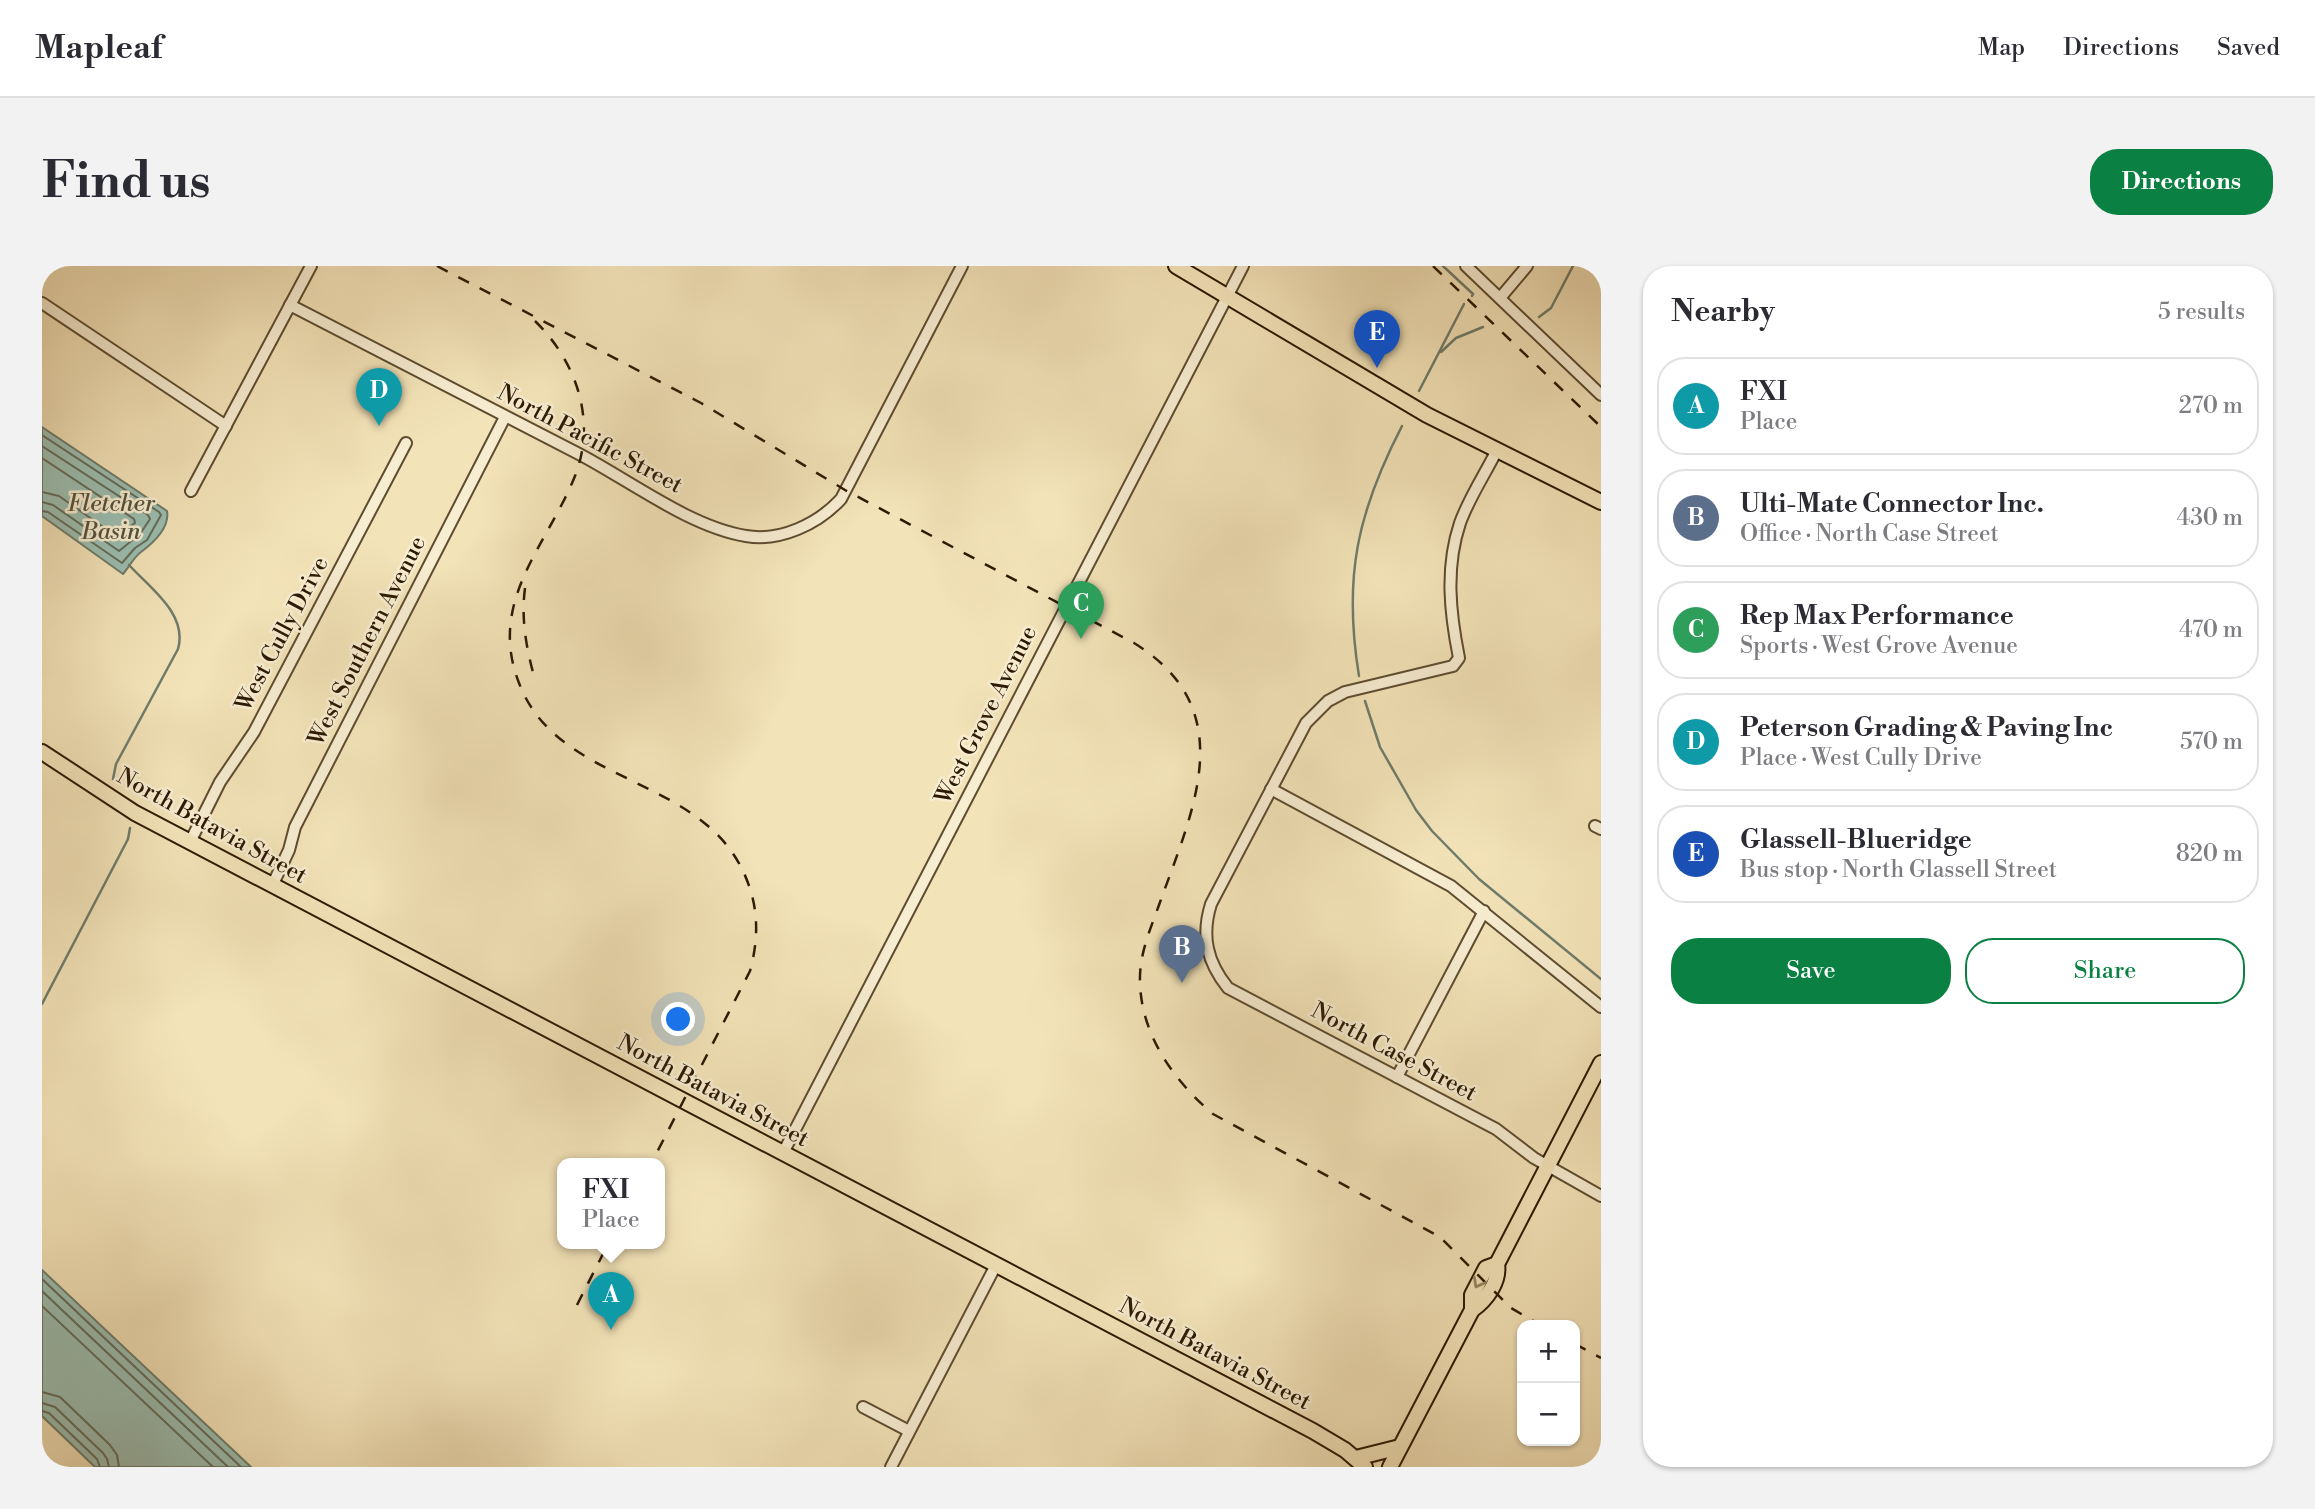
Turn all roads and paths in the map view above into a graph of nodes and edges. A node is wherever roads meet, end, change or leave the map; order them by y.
1 (311, 266) edge
2 (962, 266) edge
3 (1176, 266) edge
4 (1243, 266) edge
5 (1466, 266) edge
6 (1527, 266) edge
7 (1226, 297) junction
8 (1500, 298) junction
9 (42, 303) edge
10 (290, 305) junction
11 (1601, 395) edge
12 (505, 417) junction
13 (226, 426) junction
14 (406, 443) dead end
15 (1497, 450) junction
16 (191, 491) dead end
17 (1601, 502) edge
18 (42, 751) edge
19 (1271, 789) junction
20 (190, 842) junction
21 (272, 886) junction
22 (1484, 911) junction
23 (1601, 1007) edge
24 (1601, 1063) edge
25 (1397, 1077) junction
26 (783, 1153) junction
27 (1547, 1167) junction
28 (1601, 1196) edge
29 (996, 1265) junction
30 (863, 1406) dead end
31 (909, 1431) junction
32 (1400, 1447) junction
33 (1360, 1462) edge
34 (891, 1467) edge
35 (1390, 1467) edge

1 - 10 street
2 - 12 street, North Pacific Street
3 - 7 main road
4 - 7 street, West Grove Avenue
5 - 8 street
6 - 8 street
7 - 15 main road
7 - 26 street, West Grove Avenue
8 - 11 street
9 - 13 street
10 - 12 street, North Pacific Street
10 - 13 street
12 - 21 street, West Southern Avenue
13 - 16 street
14 - 20 street, West Cully Drive
15 - 17 main road
15 - 19 street
18 - 20 main road, North Batavia Street
19 - 22 street
19 - 25 street, North Case Street
20 - 21 main road, North Batavia Street
21 - 26 main road, North Batavia Street
22 - 23 street
22 - 25 street
24 - 27 main road
25 - 27 street, North Case Street
26 - 29 main road, North Batavia Street
27 - 28 street, North Case Street
27 - 32 main road
29 - 31 street
29 - 33 main road, North Batavia Street
30 - 31 street
31 - 34 street
32 - 33 main road
32 - 35 main road

